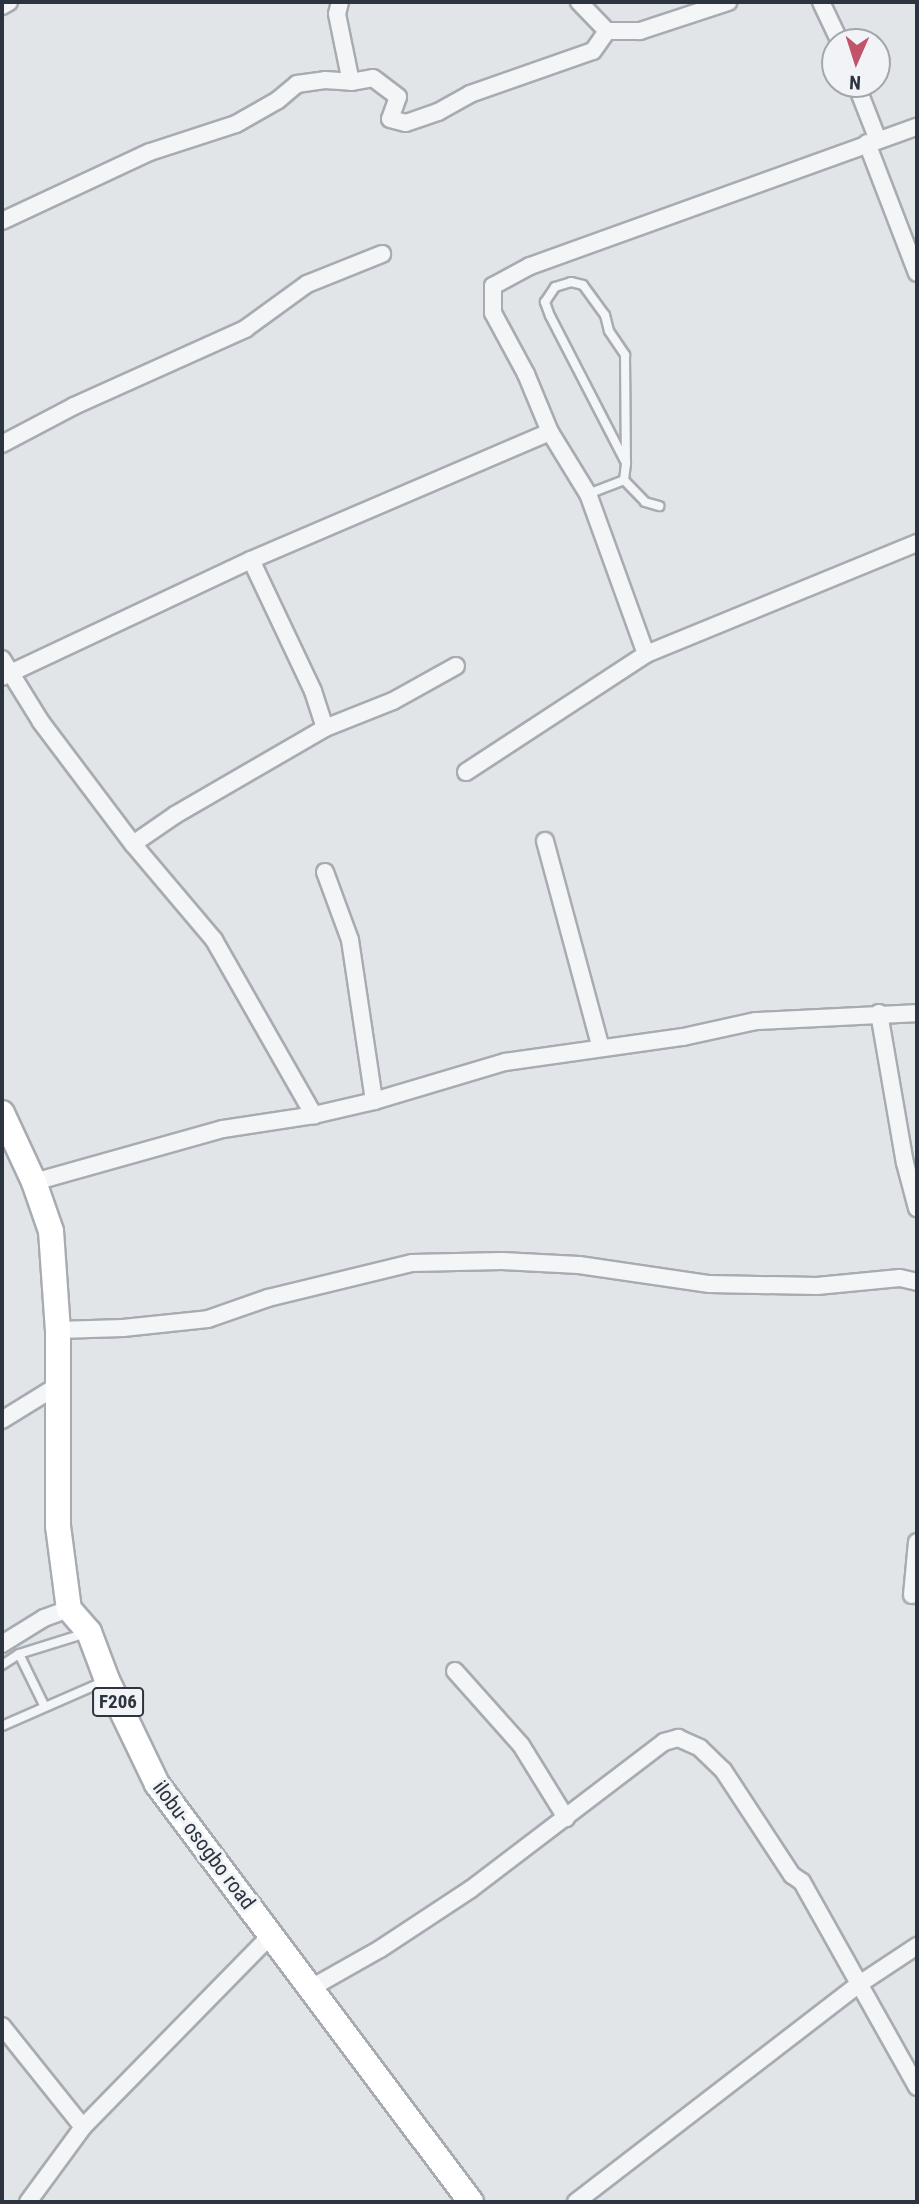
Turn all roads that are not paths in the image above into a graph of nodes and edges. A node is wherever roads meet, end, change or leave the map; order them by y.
1 (9, 2) edge
2 (340, 2) edge
3 (579, 2) edge
4 (728, 2) edge
5 (821, 2) edge
6 (2, 6) edge
7 (833, 28) edge
8 (607, 31) junction
9 (351, 82) junction
10 (860, 98) edge
11 (917, 127) edge
12 (872, 141) junction
13 (2, 221) edge
14 (382, 254) dead end
15 (917, 273) edge
16 (550, 432) junction
17 (2, 444) edge
18 (626, 463) junction
19 (624, 480) junction
20 (588, 495) junction
21 (659, 506) dead end
22 (917, 544) edge
23 (251, 560) junction
24 (646, 654) junction
25 (456, 666) dead end
26 (4, 670) edge
27 (325, 728) junction
28 (466, 772) dead end
29 (545, 841) dead end
30 (133, 844) junction
31 (325, 872) dead end
32 (879, 1013) junction
33 (917, 1013) edge
34 (601, 1048) junction
35 (374, 1101) junction
36 (2, 1113) edge
37 (314, 1115) junction
38 (34, 1182) junction
39 (917, 1208) edge
40 (917, 1282) edge
41 (58, 1330) junction
42 (58, 1386) junction
43 (2, 1420) edge
44 (917, 1542) edge
45 (912, 1595) dead end
46 (69, 1609) junction
47 (89, 1632) junction
48 (2, 1644) edge
49 (19, 1654) junction
50 (2, 1665) edge
51 (455, 1671) dead end
52 (107, 1680) junction
53 (44, 1705) junction
54 (2, 1726) edge
55 (566, 1818) junction
56 (272, 1934) junction
57 (917, 1946) edge
58 (858, 1985) junction
59 (312, 1988) junction
60 (2, 2026) edge
61 (917, 2087) edge
62 (83, 2127) junction
63 (28, 2202) edge
64 (471, 2202) edge
65 (576, 2202) edge

1 - 6 street
2 - 9 street
3 - 8 street
4 - 8 street
5 - 7 street
8 - 9 street
9 - 13 street
10 - 12 street
11 - 12 street
12 - 15 street
12 - 16 street
14 - 17 street
16 - 20 street
16 - 23 street
18 - 18 lane
18 - 19 lane
19 - 20 lane
19 - 21 lane
20 - 24 street
22 - 24 street
23 - 26 street
23 - 27 street
24 - 28 street
25 - 27 street
26 - 30 street
27 - 30 street
29 - 34 street
30 - 37 street
31 - 35 street
32 - 33 street
32 - 34 street
32 - 39 street
34 - 35 street
35 - 37 street
36 - 38 main road
37 - 38 street
38 - 41 main road
40 - 41 street
41 - 42 main road
42 - 43 street
42 - 46 main road
44 - 45 street
46 - 47 main road, ilobu- osogbo road / F206
46 - 48 street
47 - 49 lane
47 - 52 main road, ilobu- osogbo road / F206
49 - 50 lane
49 - 53 lane
51 - 55 street
52 - 53 lane
52 - 56 main road, ilobu- osogbo road / F206
53 - 54 lane
55 - 58 street
55 - 59 street
56 - 59 main road, ilobu- osogbo road / F206
56 - 62 street
57 - 58 street
58 - 61 street
58 - 65 street
59 - 64 main road, ilobu- osogbo road / F206
60 - 62 street
62 - 63 street

